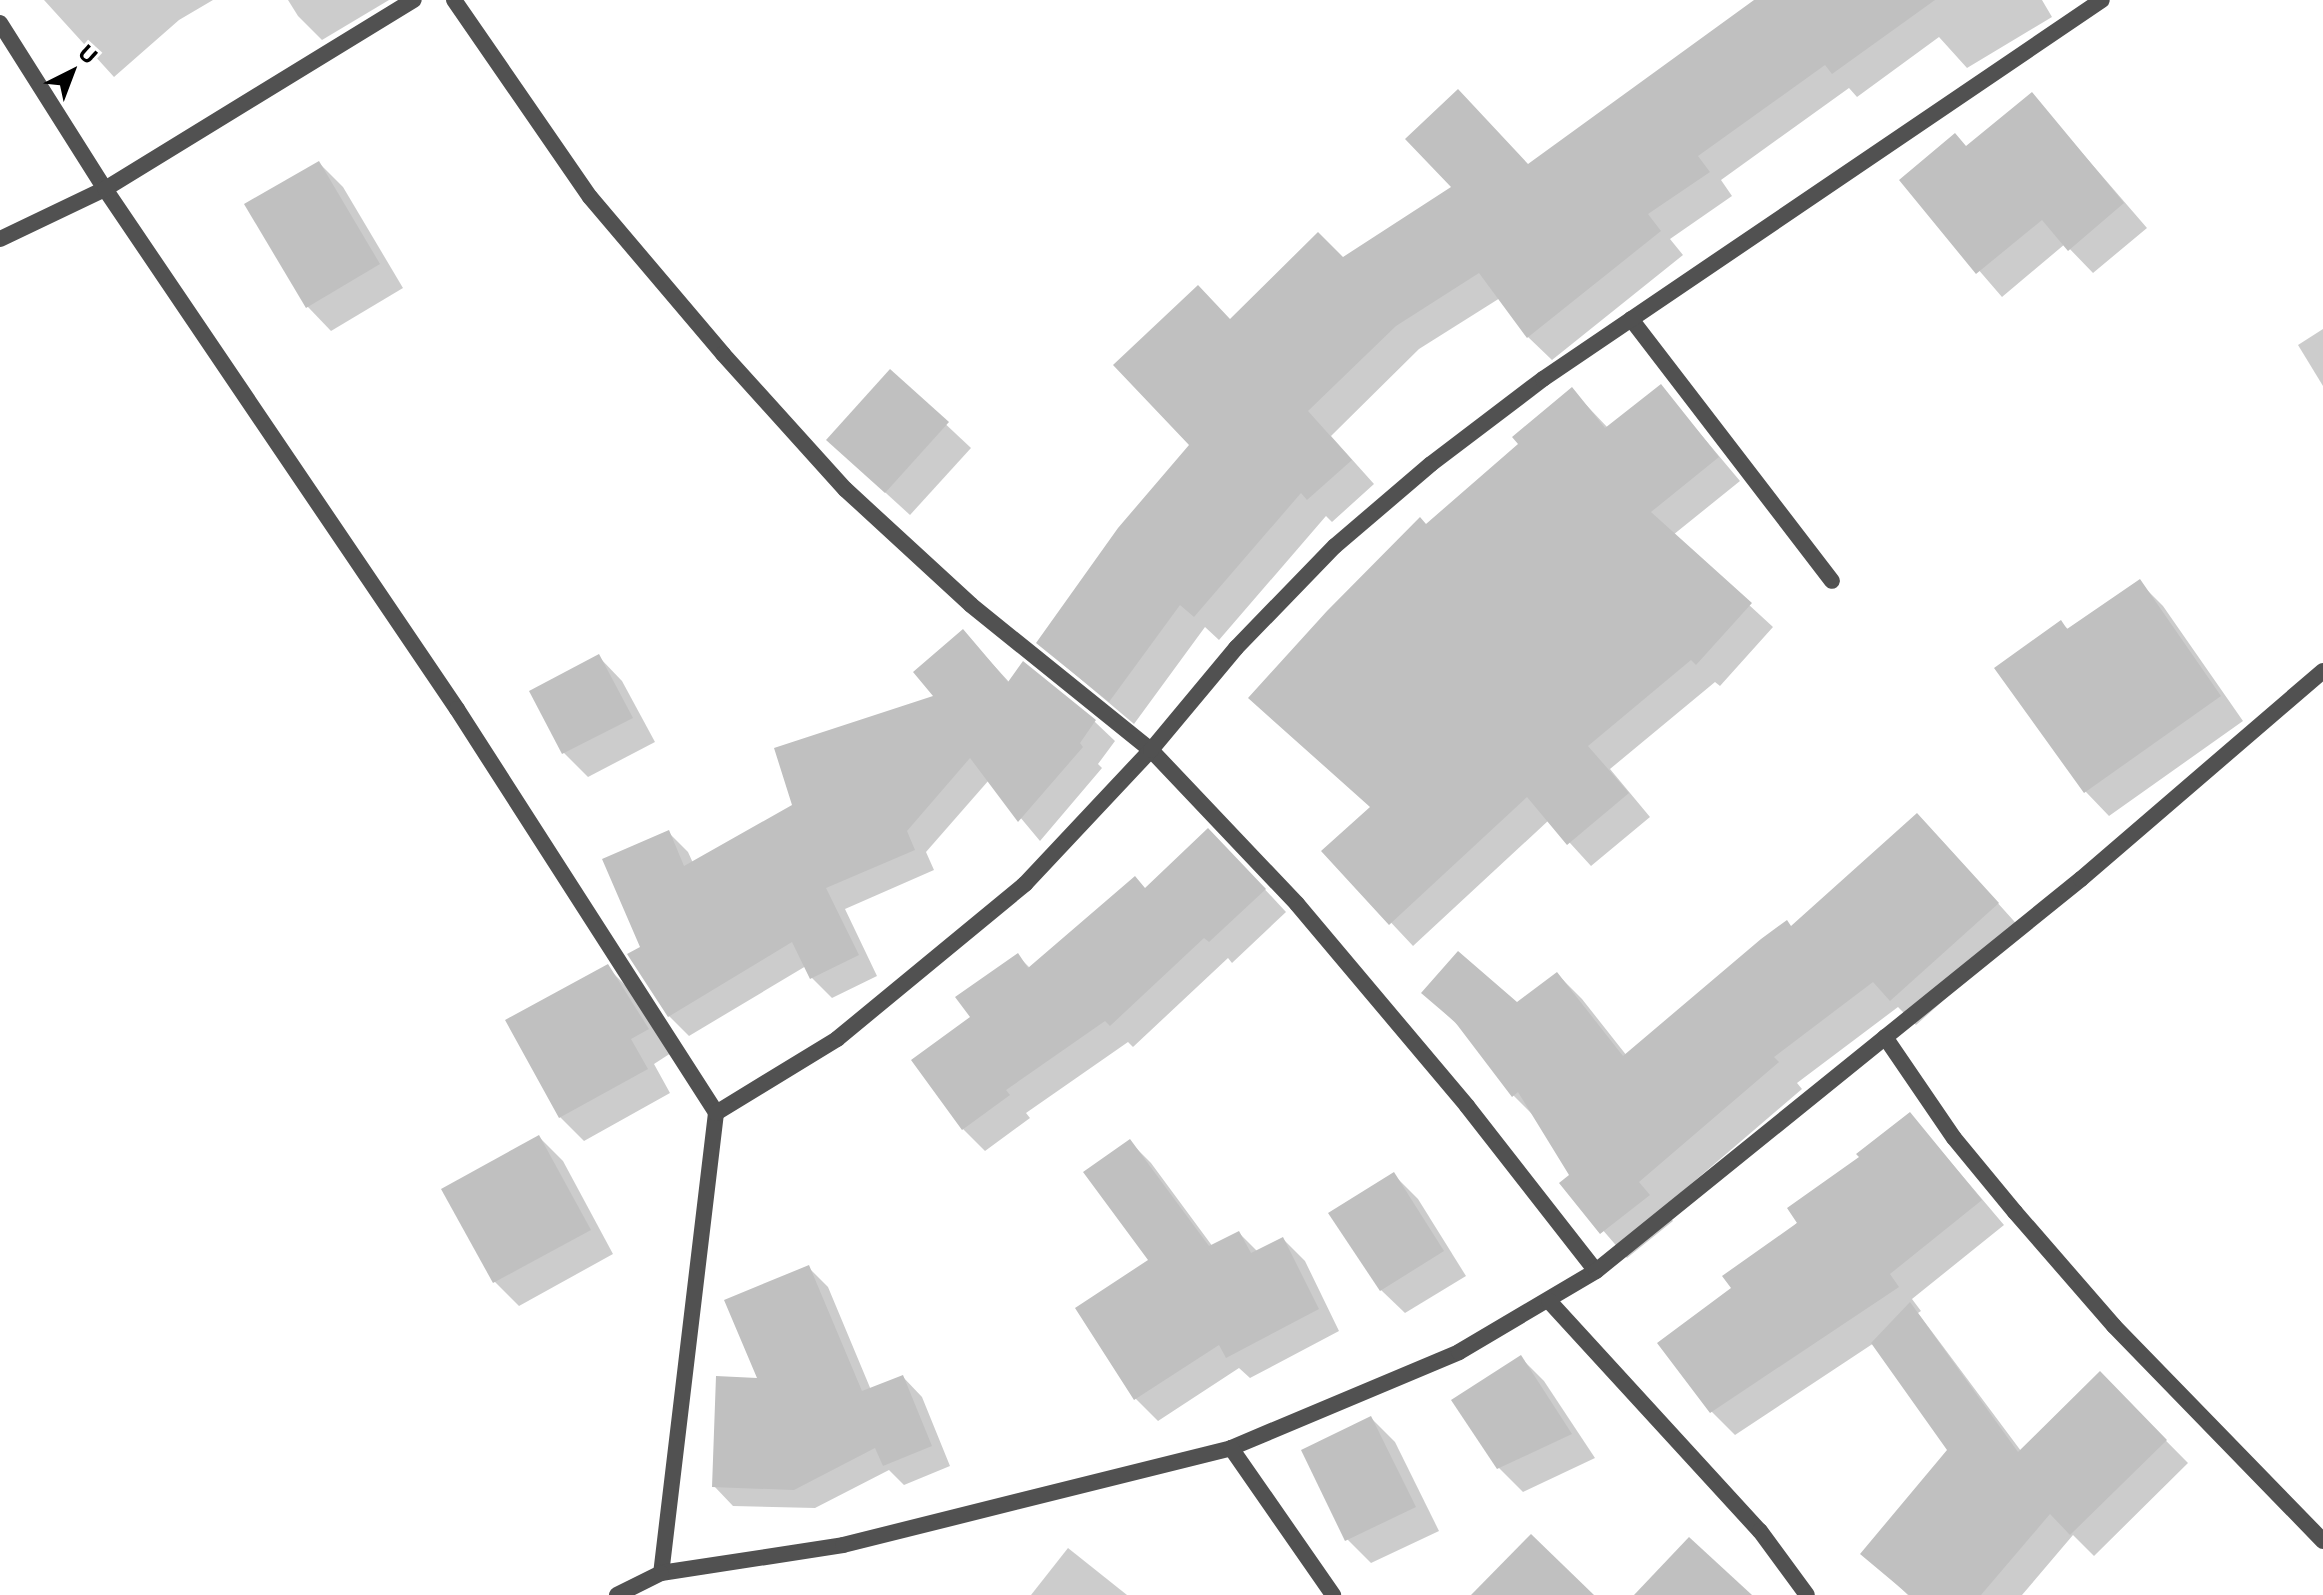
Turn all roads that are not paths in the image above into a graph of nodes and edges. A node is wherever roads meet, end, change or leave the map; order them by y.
1 (414, 0) edge
2 (454, 0) edge
3 (2102, 0) edge
4 (0, 23) edge
5 (105, 189) junction
6 (0, 239) edge
7 (1631, 319) junction
8 (1832, 581) dead end
9 (2323, 671) edge
10 (1151, 750) junction
11 (1885, 1037) junction
12 (716, 1113) junction
13 (1596, 1271) junction
14 (1549, 1301) junction
15 (1231, 1448) junction
16 (2323, 1541) edge
17 (661, 1573) junction
18 (617, 1595) edge
19 (1333, 1595) edge
20 (1807, 1595) edge

1 - 5 street
2 - 10 street
3 - 7 street
4 - 5 street
5 - 6 street
5 - 12 street
7 - 8 street
7 - 10 street
9 - 11 street
10 - 12 street
10 - 13 street
11 - 13 street
11 - 16 street
12 - 17 street
13 - 14 street
14 - 15 street
14 - 20 street
15 - 17 street
15 - 19 street
17 - 18 street

